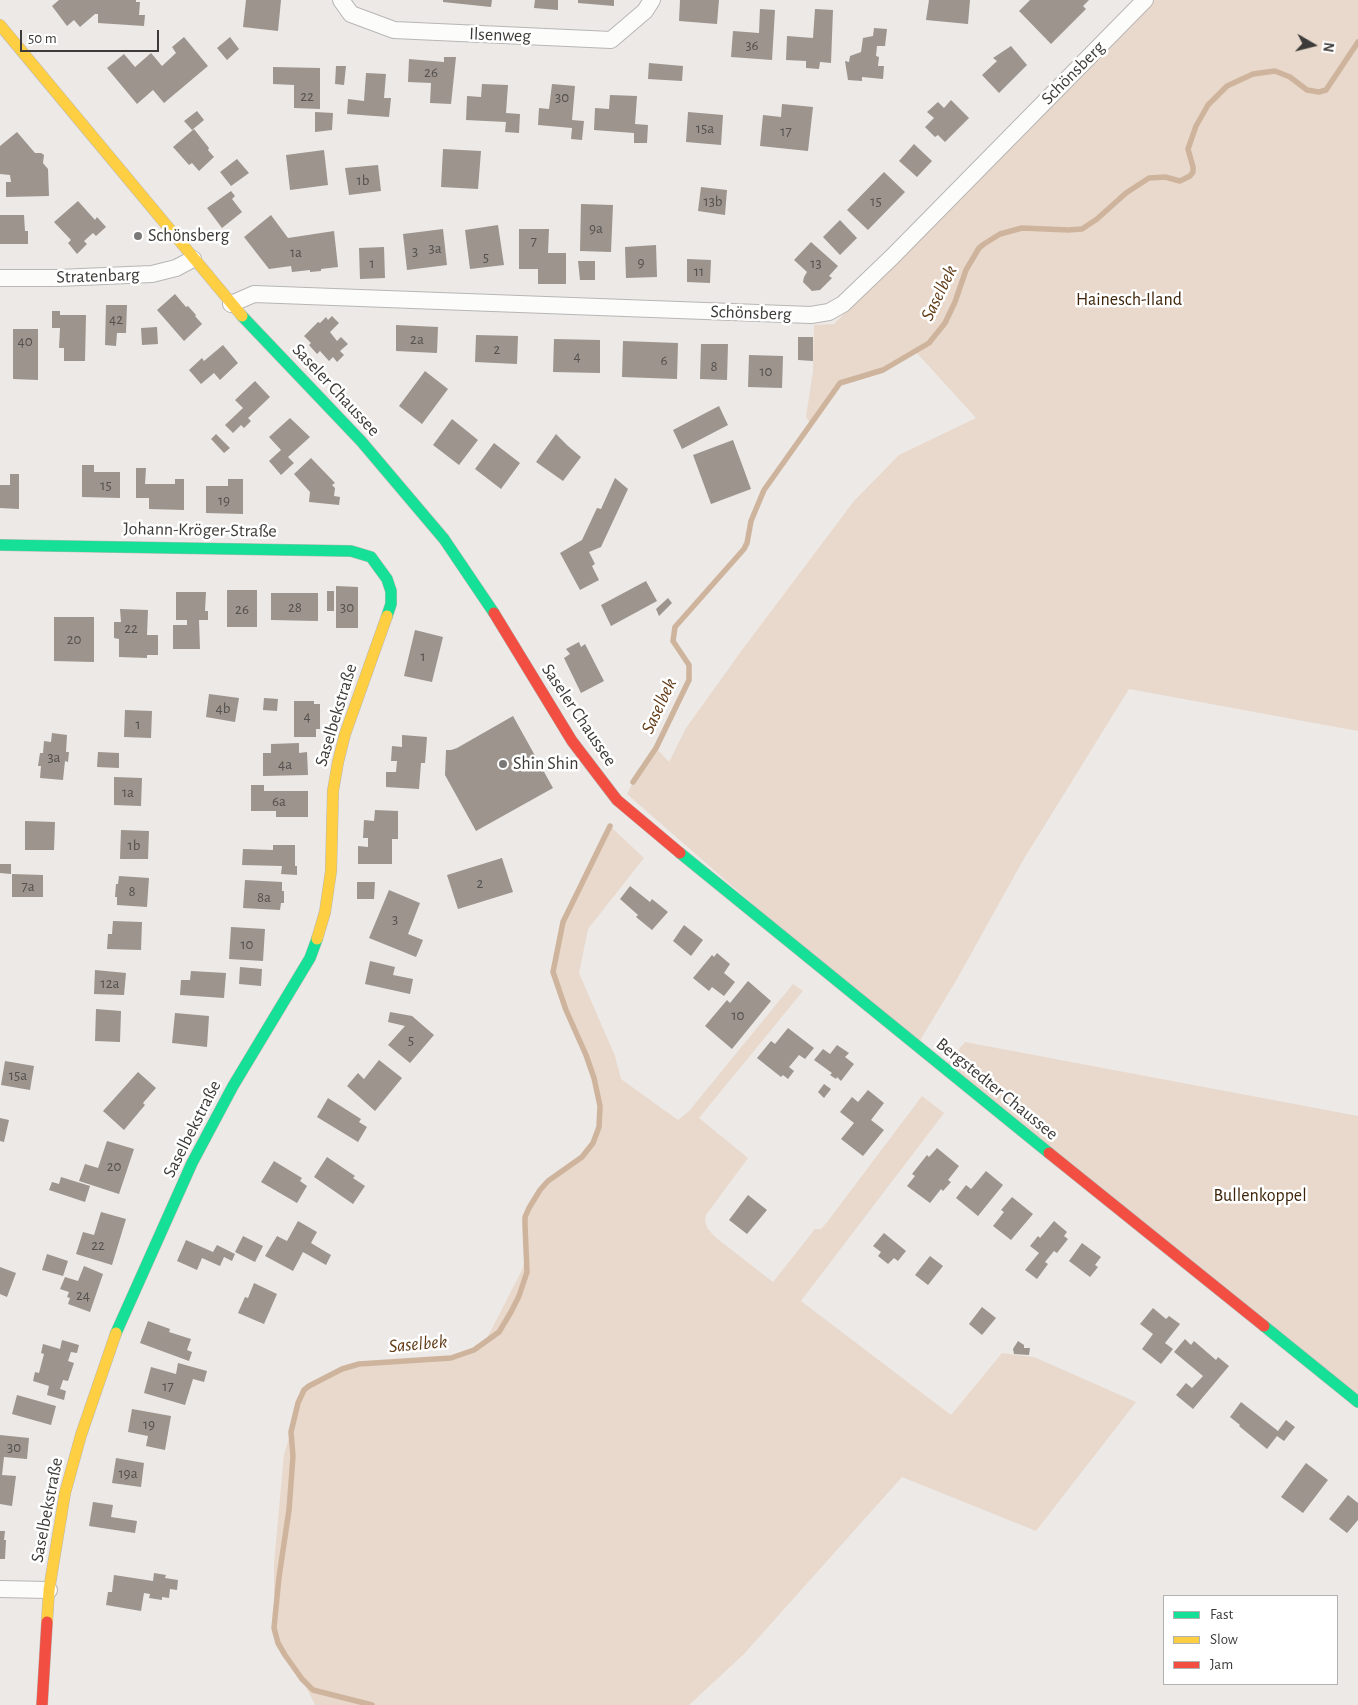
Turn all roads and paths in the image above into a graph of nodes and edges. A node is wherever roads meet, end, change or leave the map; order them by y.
1 (342, 0) edge
2 (652, 0) edge
3 (1145, 0) edge
4 (0, 25) edge
5 (193, 259) junction
6 (0, 278) edge
7 (231, 304) junction
8 (0, 545) edge
9 (387, 579) joint
10 (617, 800) joint
11 (1358, 1402) edge
12 (0, 1589) edge
13 (50, 1590) junction
14 (42, 1705) edge

1 - 2 street, Ilsenweg
3 - 7 street, Schönsberg
4 - 5 main road, Saseler Chaussee
5 - 6 street, Stratenbarg
5 - 7 main road, Saseler Chaussee
7 - 10 main road, Saseler Chaussee
8 - 9 main road, Johann-Kröger-Straße
9 - 13 main road, Saselbekstraße
10 - 11 main road, Bergstedter Chaussee
12 - 13 street
13 - 14 main road, Saselbekstraße

